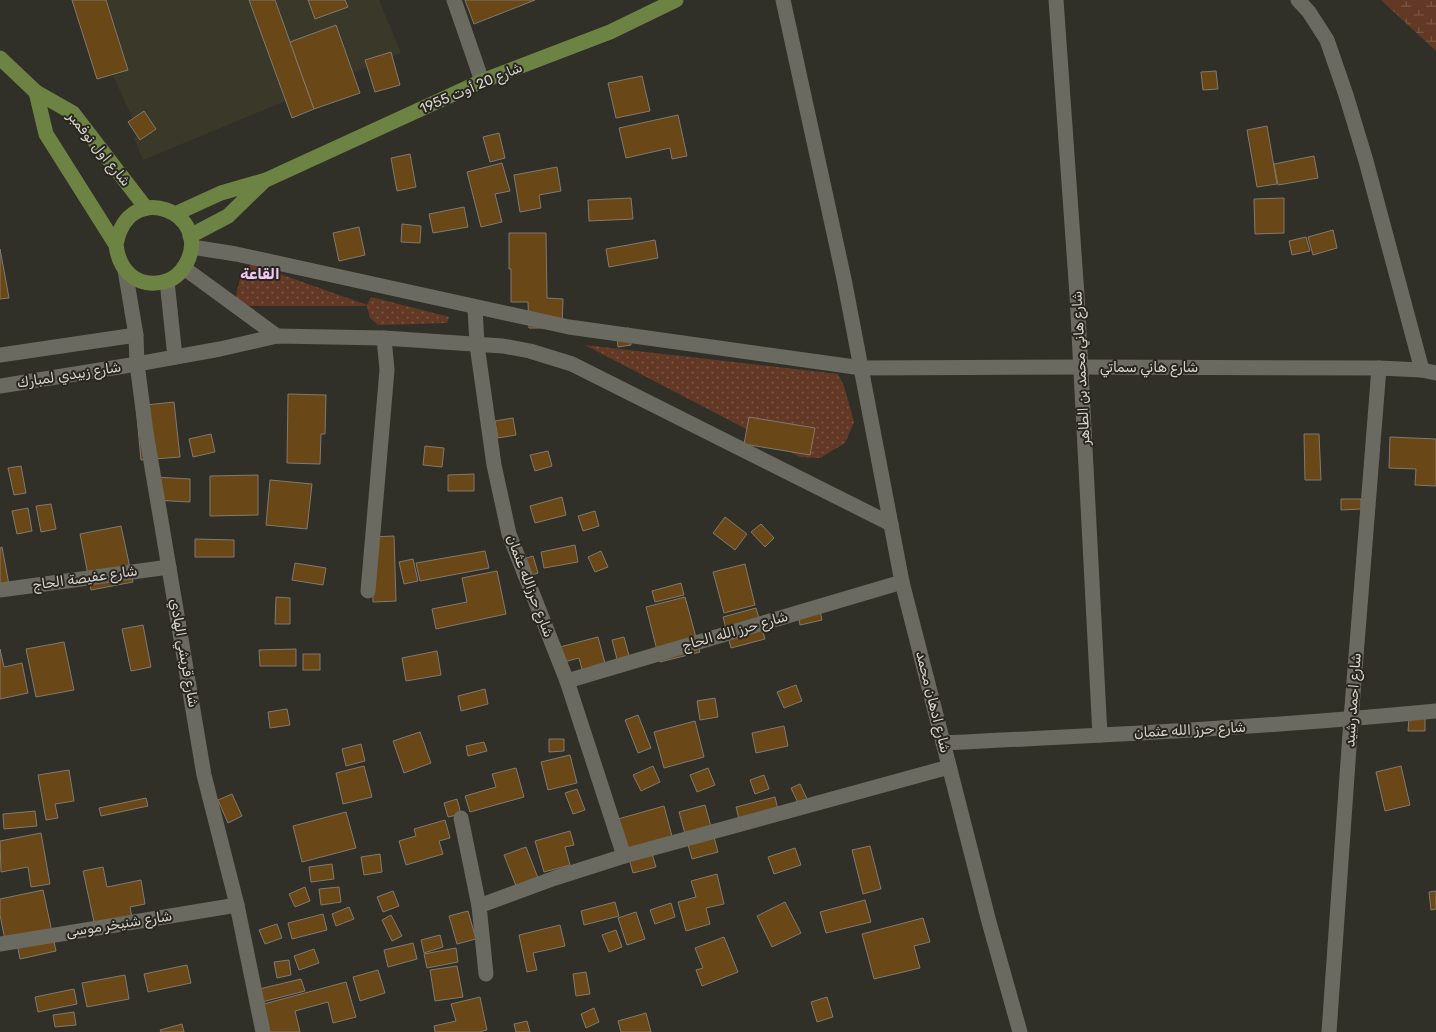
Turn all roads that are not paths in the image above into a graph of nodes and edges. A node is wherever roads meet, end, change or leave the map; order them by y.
1 (454, 0) edge
2 (676, 0) edge
3 (783, 0) edge
4 (1056, 0) edge
5 (1298, 0) edge
6 (0, 58) edge
7 (482, 82) junction
8 (36, 92) junction
9 (266, 180) junction
10 (146, 208) junction
11 (175, 214) junction
12 (191, 242) junction
13 (116, 245) junction
14 (184, 268) junction
15 (125, 270) junction
16 (167, 281) junction
17 (475, 308) junction
18 (136, 336) junction
19 (277, 336) junction
20 (384, 338) junction
21 (477, 345) junction
22 (0, 355) edge
23 (175, 357) junction
24 (137, 364) junction
25 (1081, 367) junction
26 (862, 368) junction
27 (1379, 368) junction
28 (1429, 372) edge
29 (0, 386) edge
30 (891, 524) junction
31 (169, 567) junction
32 (902, 582) junction
33 (0, 590) edge
34 (368, 591) dead end
35 (567, 681) junction
36 (1436, 711) edge
37 (1351, 720) junction
38 (1100, 735) junction
39 (943, 743) junction
40 (949, 766) junction
41 (460, 818) dead end
42 (624, 856) junction
43 (237, 905) junction
44 (479, 906) junction
45 (0, 944) edge
46 (486, 974) dead end
47 (263, 1032) edge
48 (1020, 1032) edge
49 (1328, 1032) edge

1 - 7 street
2 - 7 main road, شارع 20 أوت 1955
3 - 26 street, شارع ادهان محمد
4 - 25 street, شارع هاني محمد بن الطاهر
5 - 28 street
6 - 8 main road, شارع اول نوفمبر
7 - 9 main road, شارع 20 أوت 1955
8 - 10 main road, شارع اول نوفمبر
8 - 13 main road
9 - 11 main road
9 - 12 main road
10 - 11 main road
10 - 13 main road
11 - 12 main road
12 - 14 main road
12 - 17 street, شارع هاني سماتي
13 - 15 main road
14 - 16 main road
14 - 19 street
15 - 16 main road
15 - 18 street, شارع قريشي الهادي
16 - 23 street
17 - 21 street, شارع حرزالله عثمان
17 - 26 street, شارع هاني سماتي
18 - 22 street
18 - 24 street, شارع قريشي الهادي
19 - 20 street, شارع زبيدي لمبارك
19 - 23 street, شارع زبيدي لمبارك
20 - 21 street, شارع زبيدي لمبارك
20 - 34 street
21 - 30 street, شارع زبيدي لمبارك
21 - 35 street, شارع حرزالله عثمان
23 - 24 street, شارع زبيدي لمبارك
24 - 29 street, شارع زبيدي لمبارك
24 - 31 street, شارع قريشي الهادي
25 - 26 street, شارع هاني سماتي
25 - 27 street, شارع هاني سماتي
25 - 38 street, شارع هاني محمد بن الطاهر
26 - 30 street, شارع ادهان محمد
27 - 28 street, شارع هاني سماتي
27 - 37 street, شارع احمد رشيد
30 - 32 street, شارع ادهان محمد
31 - 33 street, شارع عفيصة الحاج
31 - 43 street, شارع قريشي الهادي
32 - 35 street, شارع حرز الله الحاج
32 - 39 street, شارع ادهان محمد
35 - 42 street, شارع حرزالله عثمان
36 - 37 street, شارع حرز الله عثمان
37 - 38 street, شارع حرز الله عثمان
37 - 49 street, شارع احمد رشيد
38 - 39 street, شارع حرز الله عثمان
39 - 40 street, شارع ادهان محمد
40 - 42 street
40 - 48 street, شارع ادهان محمد
41 - 44 street
42 - 44 street
43 - 45 street, شارع شنيخر موسى
43 - 47 street, شارع قريشي الهادي
44 - 46 street

